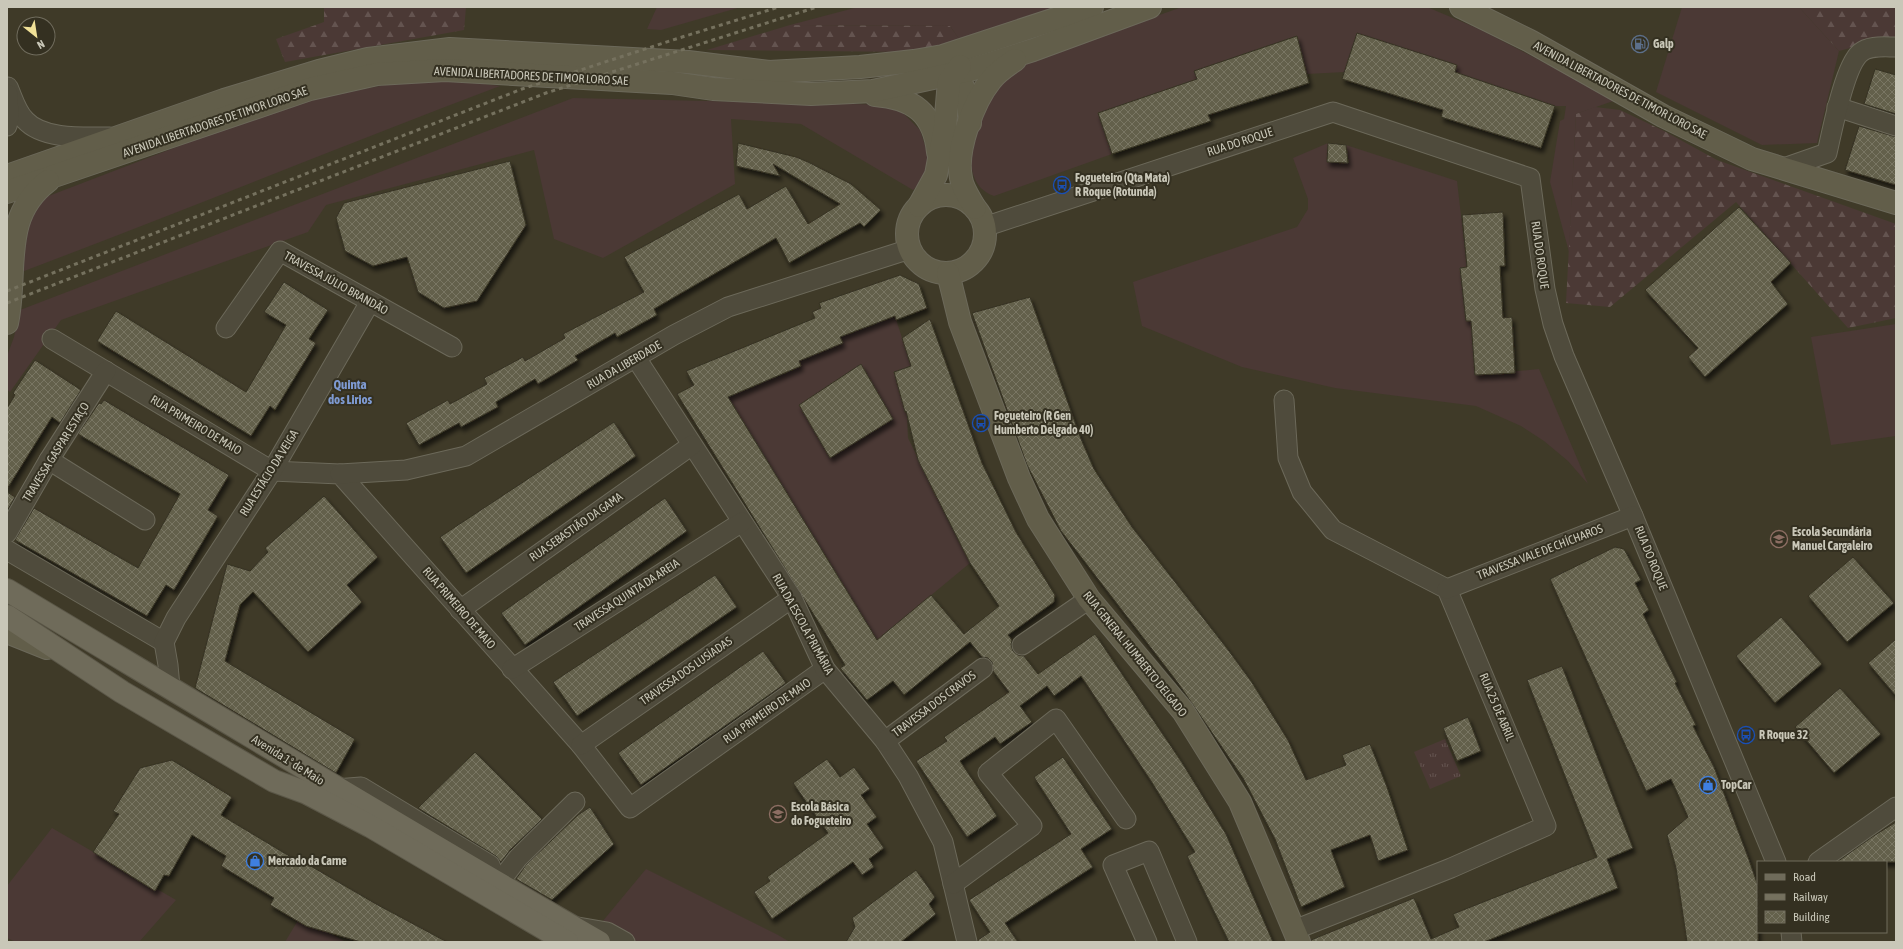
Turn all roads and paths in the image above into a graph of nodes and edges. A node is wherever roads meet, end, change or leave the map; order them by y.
1 (1092, 7) edge
2 (1101, 7) edge
3 (1150, 7) edge
4 (1461, 7) edge
5 (1896, 47) edge
6 (1033, 50) junction
7 (769, 72) junction
8 (952, 75) junction
9 (7, 85) edge
10 (840, 93) junction
11 (1837, 107) junction
12 (970, 123) junction
13 (7, 126) edge
14 (1896, 126) edge
15 (119, 137) junction
16 (939, 163) junction
17 (1784, 168) junction
18 (60, 174) junction
19 (7, 176) edge
20 (7, 192) edge
21 (1896, 203) edge
22 (919, 206) junction
23 (980, 217) junction
24 (910, 249) junction
25 (948, 273) junction
26 (370, 302) junction
27 (7, 322) edge
28 (226, 328) dead end
29 (52, 339) dead end
30 (452, 348) dead end
31 (636, 358) junction
32 (106, 371) junction
33 (1284, 400) dead end
34 (692, 445) junction
35 (49, 460) junction
36 (272, 470) junction
37 (340, 474) junction
38 (1633, 516) junction
39 (145, 520) dead end
40 (742, 522) junction
41 (7, 533) edge
42 (7, 550) edge
43 (1447, 589) junction
44 (7, 590) edge
45 (792, 598) junction
46 (1089, 599) junction
47 (460, 610) junction
48 (7, 616) edge
49 (7, 632) edge
50 (164, 642) junction
51 (1022, 645) dead end
52 (71, 658) junction
53 (983, 668) dead end
54 (512, 669) junction
55 (825, 669) junction
56 (170, 687) junction
57 (885, 741) junction
58 (581, 745) junction
59 (575, 802) dead end
60 (1896, 807) edge
61 (1126, 819) dead end
62 (1776, 861) edge
63 (1819, 861) edge
64 (498, 884) junction
65 (953, 884) junction
66 (569, 934) edge
67 (1297, 936) edge
68 (599, 942) edge
69 (625, 942) edge
70 (967, 942) edge
71 (1146, 942) edge
72 (1187, 942) edge

1 - 7 main road, AVENIDA LIBERTADORES DE TIMOR LORO SAE
2 - 8 main road, AVENIDA LIBERTADORES DE TIMOR LORO SAE
3 - 6 main road, AVENIDA LIBERTADORES DE TIMOR LORO SAE
4 - 17 main road, AVENIDA LIBERTADORES DE TIMOR LORO SAE
5 - 11 street
6 - 8 main road, AVENIDA LIBERTADORES DE TIMOR LORO SAE
6 - 12 main road
7 - 8 main road, AVENIDA LIBERTADORES DE TIMOR LORO SAE
7 - 15 main road, AVENIDA LIBERTADORES DE TIMOR LORO SAE
8 - 10 main road, AVENIDA LIBERTADORES DE TIMOR LORO SAE
8 - 12 main road
8 - 16 main road
9 - 13 street
9 - 15 street
10 - 16 main road
10 - 18 main road, AVENIDA LIBERTADORES DE TIMOR LORO SAE
11 - 14 street
11 - 17 street
12 - 23 main road
15 - 19 main road, AVENIDA LIBERTADORES DE TIMOR LORO SAE
16 - 22 main road
17 - 21 main road, AVENIDA LIBERTADORES DE TIMOR LORO SAE
18 - 20 main road, AVENIDA LIBERTADORES DE TIMOR LORO SAE
18 - 27 main road
22 - 23 main road
22 - 24 main road
23 - 25 main road
23 - 38 street, RUA DO ROQUE
24 - 25 main road
24 - 31 street, RUA DA LIBERDADE
25 - 46 main road, RUA GENERAL HUMBERTO DELGADO
26 - 28 street, TRAVESSA JÚLIO BRANDÃO
26 - 30 street, TRAVESSA JÚLIO BRANDÃO
26 - 36 street, RUA ESTÁCIO DA VEIGA
29 - 32 street, RUA PRIMEIRO DE MAIO
31 - 34 street, RUA DA ESCOLA PRIMÁRIA
31 - 37 street, RUA DA LIBERDADE
32 - 35 street, TRAVESSA GASPAR ESTAÇO
32 - 36 street, RUA PRIMEIRO DE MAIO
33 - 43 street
34 - 40 street, RUA DA ESCOLA PRIMÁRIA
34 - 47 street, RUA SEBASTIÃO DA GAMA
35 - 39 street
35 - 41 street, TRAVESSA GASPAR ESTAÇO
36 - 37 street, RUA PRIMEIRO DE MAIO
36 - 50 street, RUA ESTÁCIO DA VEIGA
37 - 47 street, RUA PRIMEIRO DE MAIO
38 - 43 street, TRAVESSA VALE DE CHÍCHAROS
38 - 62 street, RUA DO ROQUE
40 - 45 street, RUA DA ESCOLA PRIMÁRIA
40 - 54 street, TRAVESSA QUINTA DA AREIA
42 - 50 street
43 - 67 street, RUA 25 DE ABRIL
44 - 56 main road, Avenida 1º de Maio
45 - 55 street, RUA DA ESCOLA PRIMÁRIA
45 - 58 street, TRAVESSA DOS LUSÍADAS
46 - 51 street
46 - 67 main road, RUA GENERAL HUMBERTO DELGADO
47 - 54 street, RUA PRIMEIRO DE MAIO
48 - 52 main road, Avenida 1º de Maio
49 - 52 main road
50 - 56 street
52 - 66 main road, Avenida 1º de Maio
53 - 57 street, TRAVESSA DOS CRAVOS
54 - 58 street, RUA PRIMEIRO DE MAIO
55 - 57 street, RUA DA ESCOLA PRIMÁRIA
55 - 58 street, RUA PRIMEIRO DE MAIO
56 - 64 main road, Avenida 1º de Maio
57 - 65 street, RUA DA ESCOLA PRIMÁRIA
59 - 64 street
60 - 63 street
61 - 65 street
64 - 66 main road, Avenida 1º de Maio
65 - 70 street, RUA DA ESCOLA PRIMÁRIA
66 - 68 main road, Avenida 1º de Maio
66 - 69 street, Avenida 1º de Maio
71 - 72 street

